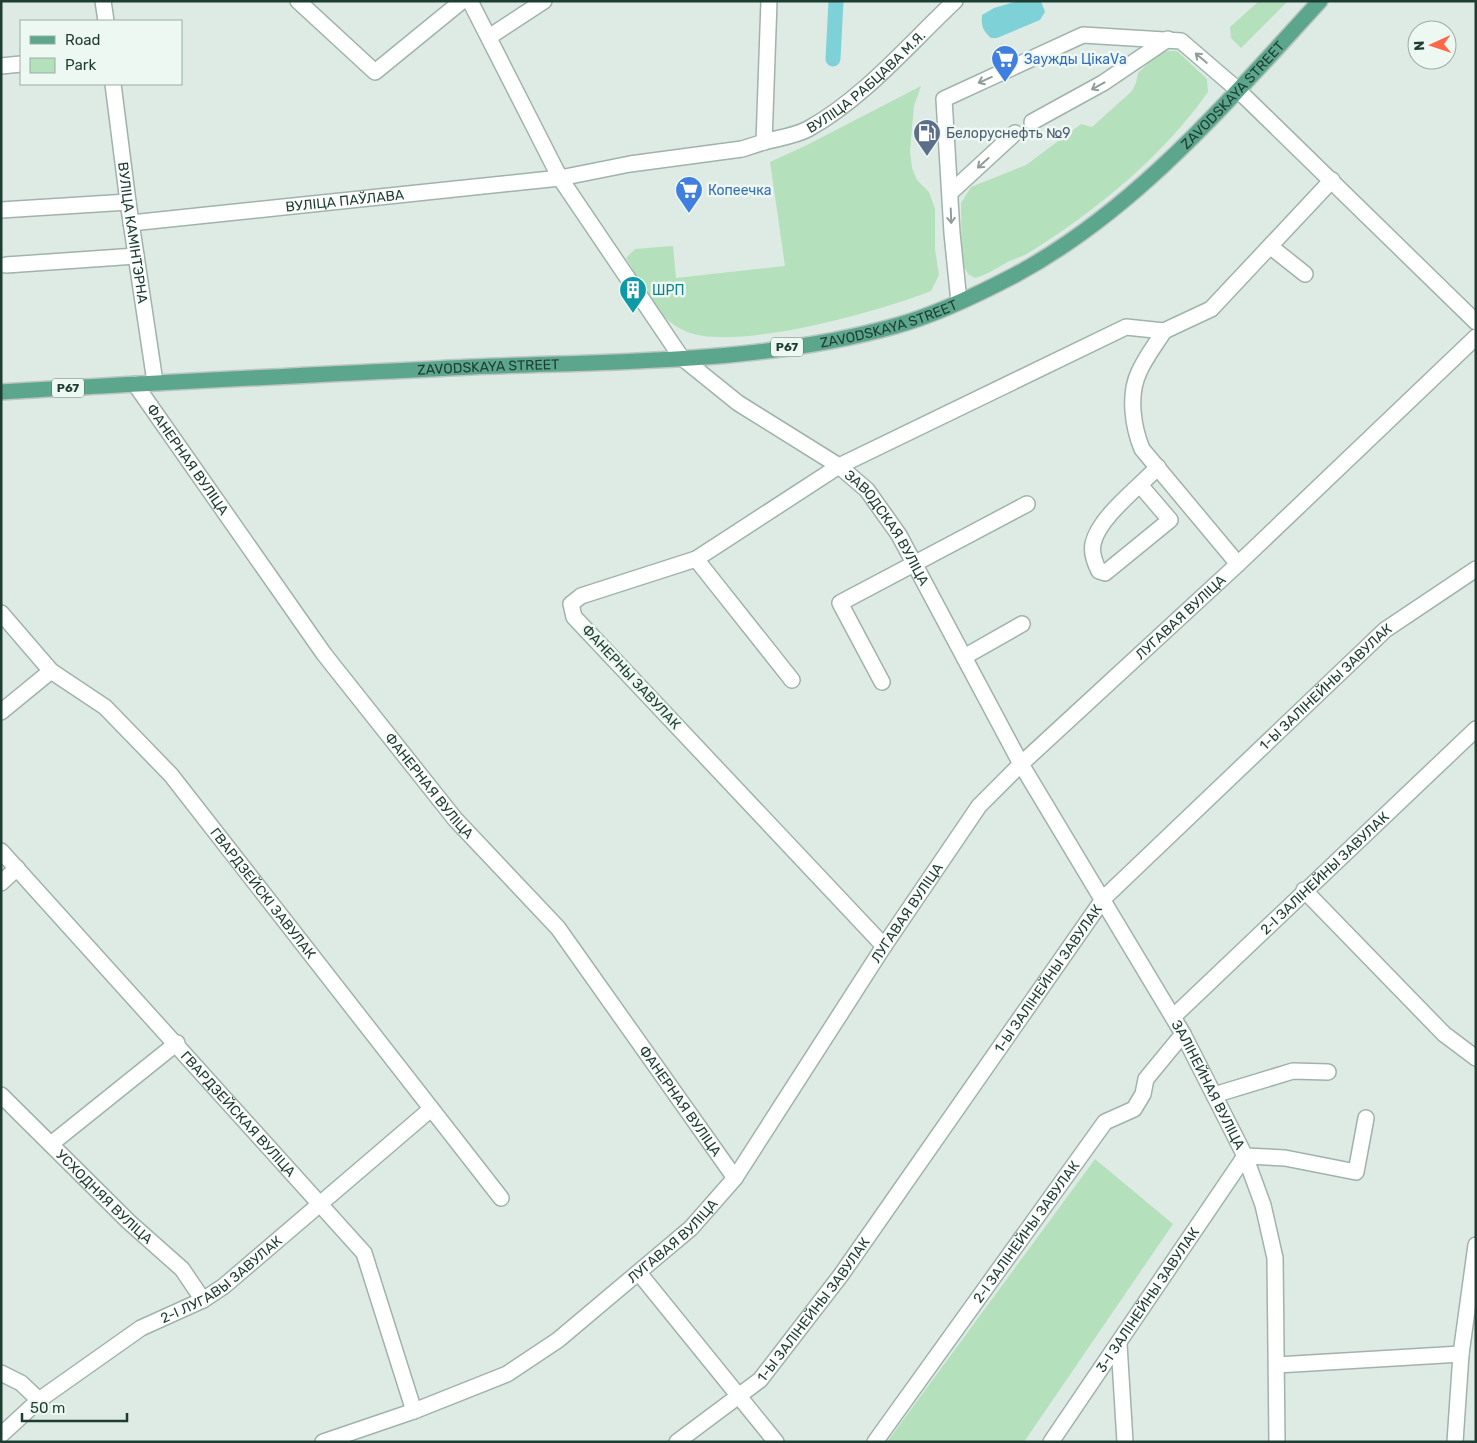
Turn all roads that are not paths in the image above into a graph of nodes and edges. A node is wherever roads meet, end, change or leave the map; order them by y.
1 (103, 1) edge
2 (298, 1) edge
3 (462, 1) edge
4 (470, 1) edge
5 (544, 1) edge
6 (769, 1) edge
7 (955, 1) edge
8 (1320, 1) edge
9 (106, 20) edge
10 (488, 37) junction
11 (1168, 39) junction
12 (20, 64) edge
13 (1, 66) edge
14 (113, 85) edge
15 (1238, 90) junction
16 (1032, 122) dead end
17 (1015, 133) dead end
18 (764, 142) junction
19 (560, 178) junction
20 (1332, 180) junction
21 (950, 192) junction
22 (128, 202) junction
23 (1, 210) edge
24 (131, 223) junction
25 (1271, 247) junction
26 (136, 256) junction
27 (6, 265) dead end
28 (1305, 274) dead end
29 (959, 302) junction
30 (1476, 322) edge
31 (1164, 331) junction
32 (1476, 337) edge
33 (680, 358) junction
34 (155, 382) junction
35 (135, 384) junction
36 (1, 392) edge
37 (839, 466) junction
38 (1158, 468) junction
39 (1140, 485) junction
40 (1027, 504) dead end
41 (696, 559) junction
42 (914, 563) junction
43 (1238, 564) junction
44 (1476, 569) edge
45 (1, 613) edge
46 (1022, 624) dead end
47 (964, 657) junction
48 (51, 672) junction
49 (792, 680) dead end
50 (882, 682) dead end
51 (1, 712) edge
52 (1476, 729) edge
53 (1021, 764) junction
54 (1, 851) edge
55 (17, 868) junction
56 (1, 883) edge
57 (1304, 890) junction
58 (1104, 898) junction
59 (884, 946) junction
60 (1173, 1017) junction
61 (1183, 1034) junction
62 (177, 1043) junction
63 (1476, 1058) edge
64 (1328, 1072) dead end
65 (1, 1095) edge
66 (1214, 1095) junction
67 (431, 1109) junction
68 (1366, 1118) dead end
69 (51, 1144) junction
70 (1245, 1156) junction
71 (735, 1178) junction
72 (501, 1198) dead end
73 (320, 1202) junction
74 (1476, 1245) edge
75 (639, 1273) junction
76 (204, 1300) junction
77 (1119, 1344) junction
78 (1460, 1354) junction
79 (1277, 1365) junction
80 (1, 1372) edge
81 (739, 1395) junction
82 (39, 1400) junction
83 (414, 1411) junction
84 (1, 1435) edge
85 (323, 1442) edge
86 (677, 1442) edge
87 (776, 1442) edge
88 (875, 1442) edge
89 (1051, 1442) edge
90 (1125, 1442) edge
91 (1277, 1442) edge
92 (1455, 1442) edge

1 - 9 street
2 - 3 street
4 - 10 street, ЗАВОДСКАЯ ВУЛІЦА
5 - 10 street
6 - 18 street
7 - 18 street, ВУЛІЦА РАБЦАВА М.Я.
8 - 15 main road, ZAVODSKAYA STREET / Р67
10 - 19 street, ЗАВОДСКАЯ ВУЛІЦА
15 -> 11 street
11 -> 16 street
11 -> 21 street
12 - 13 street
14 - 22 street, ВУЛІЦА КАМІНТЭРНА
15 - 20 street
15 - 29 main road, ZAVODSKAYA STREET / Р67
17 -> 21 street
18 - 19 street, ВУЛІЦА РАБЦАВА М.Я.
19 - 24 street, ВУЛІЦА ПАЎЛАВА
19 - 33 street, ЗАВОДСКАЯ ВУЛІЦА
20 - 25 street
20 - 30 street
21 -> 29 street
22 - 23 street
22 - 24 street, ВУЛІЦА КАМІНТЭРНА
24 - 26 street, ВУЛІЦА КАМІНТЭРНА
25 - 28 street
25 - 31 street
26 - 27 street
26 - 34 street, ВУЛІЦА КАМІНТЭРНА
29 - 33 main road, ZAVODSKAYA STREET / Р67
31 - 37 street, ФАНЕРНЫ ЗАВУЛАК
31 - 38 street
32 - 43 street, ЛУГАВАЯ ВУЛІЦА
33 - 34 main road, ZAVODSKAYA STREET / Р67
33 - 37 street, ЗАВОДСКАЯ ВУЛІЦА
34 - 35 main road, ZAVODSKAYA STREET / Р67
35 - 36 main road, Р67
35 - 71 street, ФАНЕРНАЯ ВУЛІЦА
37 - 41 street, ФАНЕРНЫ ЗАВУЛАК
37 - 42 street, ЗАВОДСКАЯ ВУЛІЦА
38 - 39 street
38 - 43 street
39 - 39 street
40 - 42 street
41 - 49 street
41 - 59 street, ФАНЕРНЫ ЗАВУЛАК
42 - 47 street, ЗАВОДСКАЯ ВУЛІЦА
42 - 50 street
43 - 53 street, ЛУГАВАЯ ВУЛІЦА
44 - 58 street, 1-Ы ЗАЛІНЕЙНЫ ЗАВУЛАК
45 - 48 street, ГВАРДЗЕЙСКІ ЗАВУЛАК
46 - 47 street
47 - 53 street, ЗАВОДСКАЯ ВУЛІЦА
48 - 51 street
48 - 67 street, ГВАРДЗЕЙСКІ ЗАВУЛАК
52 - 57 street, 2-І ЗАЛІНЕЙНЫ ЗАВУЛАК
53 - 58 street, ЗАЛІНЕЙНАЯ ВУЛІЦА
53 - 59 street, ЛУГАВАЯ ВУЛІЦА
54 - 55 street, ГВАРДЗЕЙСКАЯ ВУЛІЦА
55 - 56 street
55 - 62 street, ГВАРДЗЕЙСКАЯ ВУЛІЦА
57 - 60 street, 2-І ЗАЛІНЕЙНЫ ЗАВУЛАК
57 - 63 street
58 - 60 street, ЗАЛІНЕЙНАЯ ВУЛІЦА
58 - 81 street, 1-Ы ЗАЛІНЕЙНЫ ЗАВУЛАК
59 - 71 street, ЛУГАВАЯ ВУЛІЦА
60 - 61 street, ЗАЛІНЕЙНАЯ ВУЛІЦА
61 - 66 street, ЗАЛІНЕЙНАЯ ВУЛІЦА
61 - 88 street, 2-І ЗАЛІНЕЙНЫ ЗАВУЛАК
62 - 69 street
62 - 73 street, ГВАРДЗЕЙСКАЯ ВУЛІЦА
64 - 66 street
65 - 69 street, УСХОДНЯЯ ВУЛІЦА
66 - 70 street, ЗАЛІНЕЙНАЯ ВУЛІЦА
67 - 72 street, ГВАРДЗЕЙСКІ ЗАВУЛАК
67 - 73 street, 2-І ЛУГАВЫ ЗАВУЛАК
68 - 70 street
69 - 76 street, УСХОДНЯЯ ВУЛІЦА
70 - 77 street, 3-І ЗАЛІНЕЙНЫ ЗАВУЛАК
70 - 79 street, ЗАЛІНЕЙНАЯ ВУЛІЦА
71 - 75 street, ЛУГАВАЯ ВУЛІЦА
73 - 76 street, 2-І ЛУГАВЫ ЗАВУЛАК
73 - 83 street, ГВАРДЗЕЙСКАЯ ВУЛІЦА
74 - 78 street
75 - 81 street
75 - 83 street, ЛУГАВАЯ ВУЛІЦА
76 - 82 street, 2-І ЛУГАВЫ ЗАВУЛАК
77 - 89 street, 3-І ЗАЛІНЕЙНЫ ЗАВУЛАК
77 - 90 street
78 - 79 street
78 - 92 street
79 - 91 street, ЗАЛІНЕЙНАЯ ВУЛІЦА
80 - 82 street
81 - 86 street, 1-Ы ЗАЛІНЕЙНЫ ЗАВУЛАК
81 - 87 street
82 - 84 street, 2-І ЛУГАВЫ ЗАВУЛАК
83 - 85 street, ЛУГАВАЯ ВУЛІЦА

